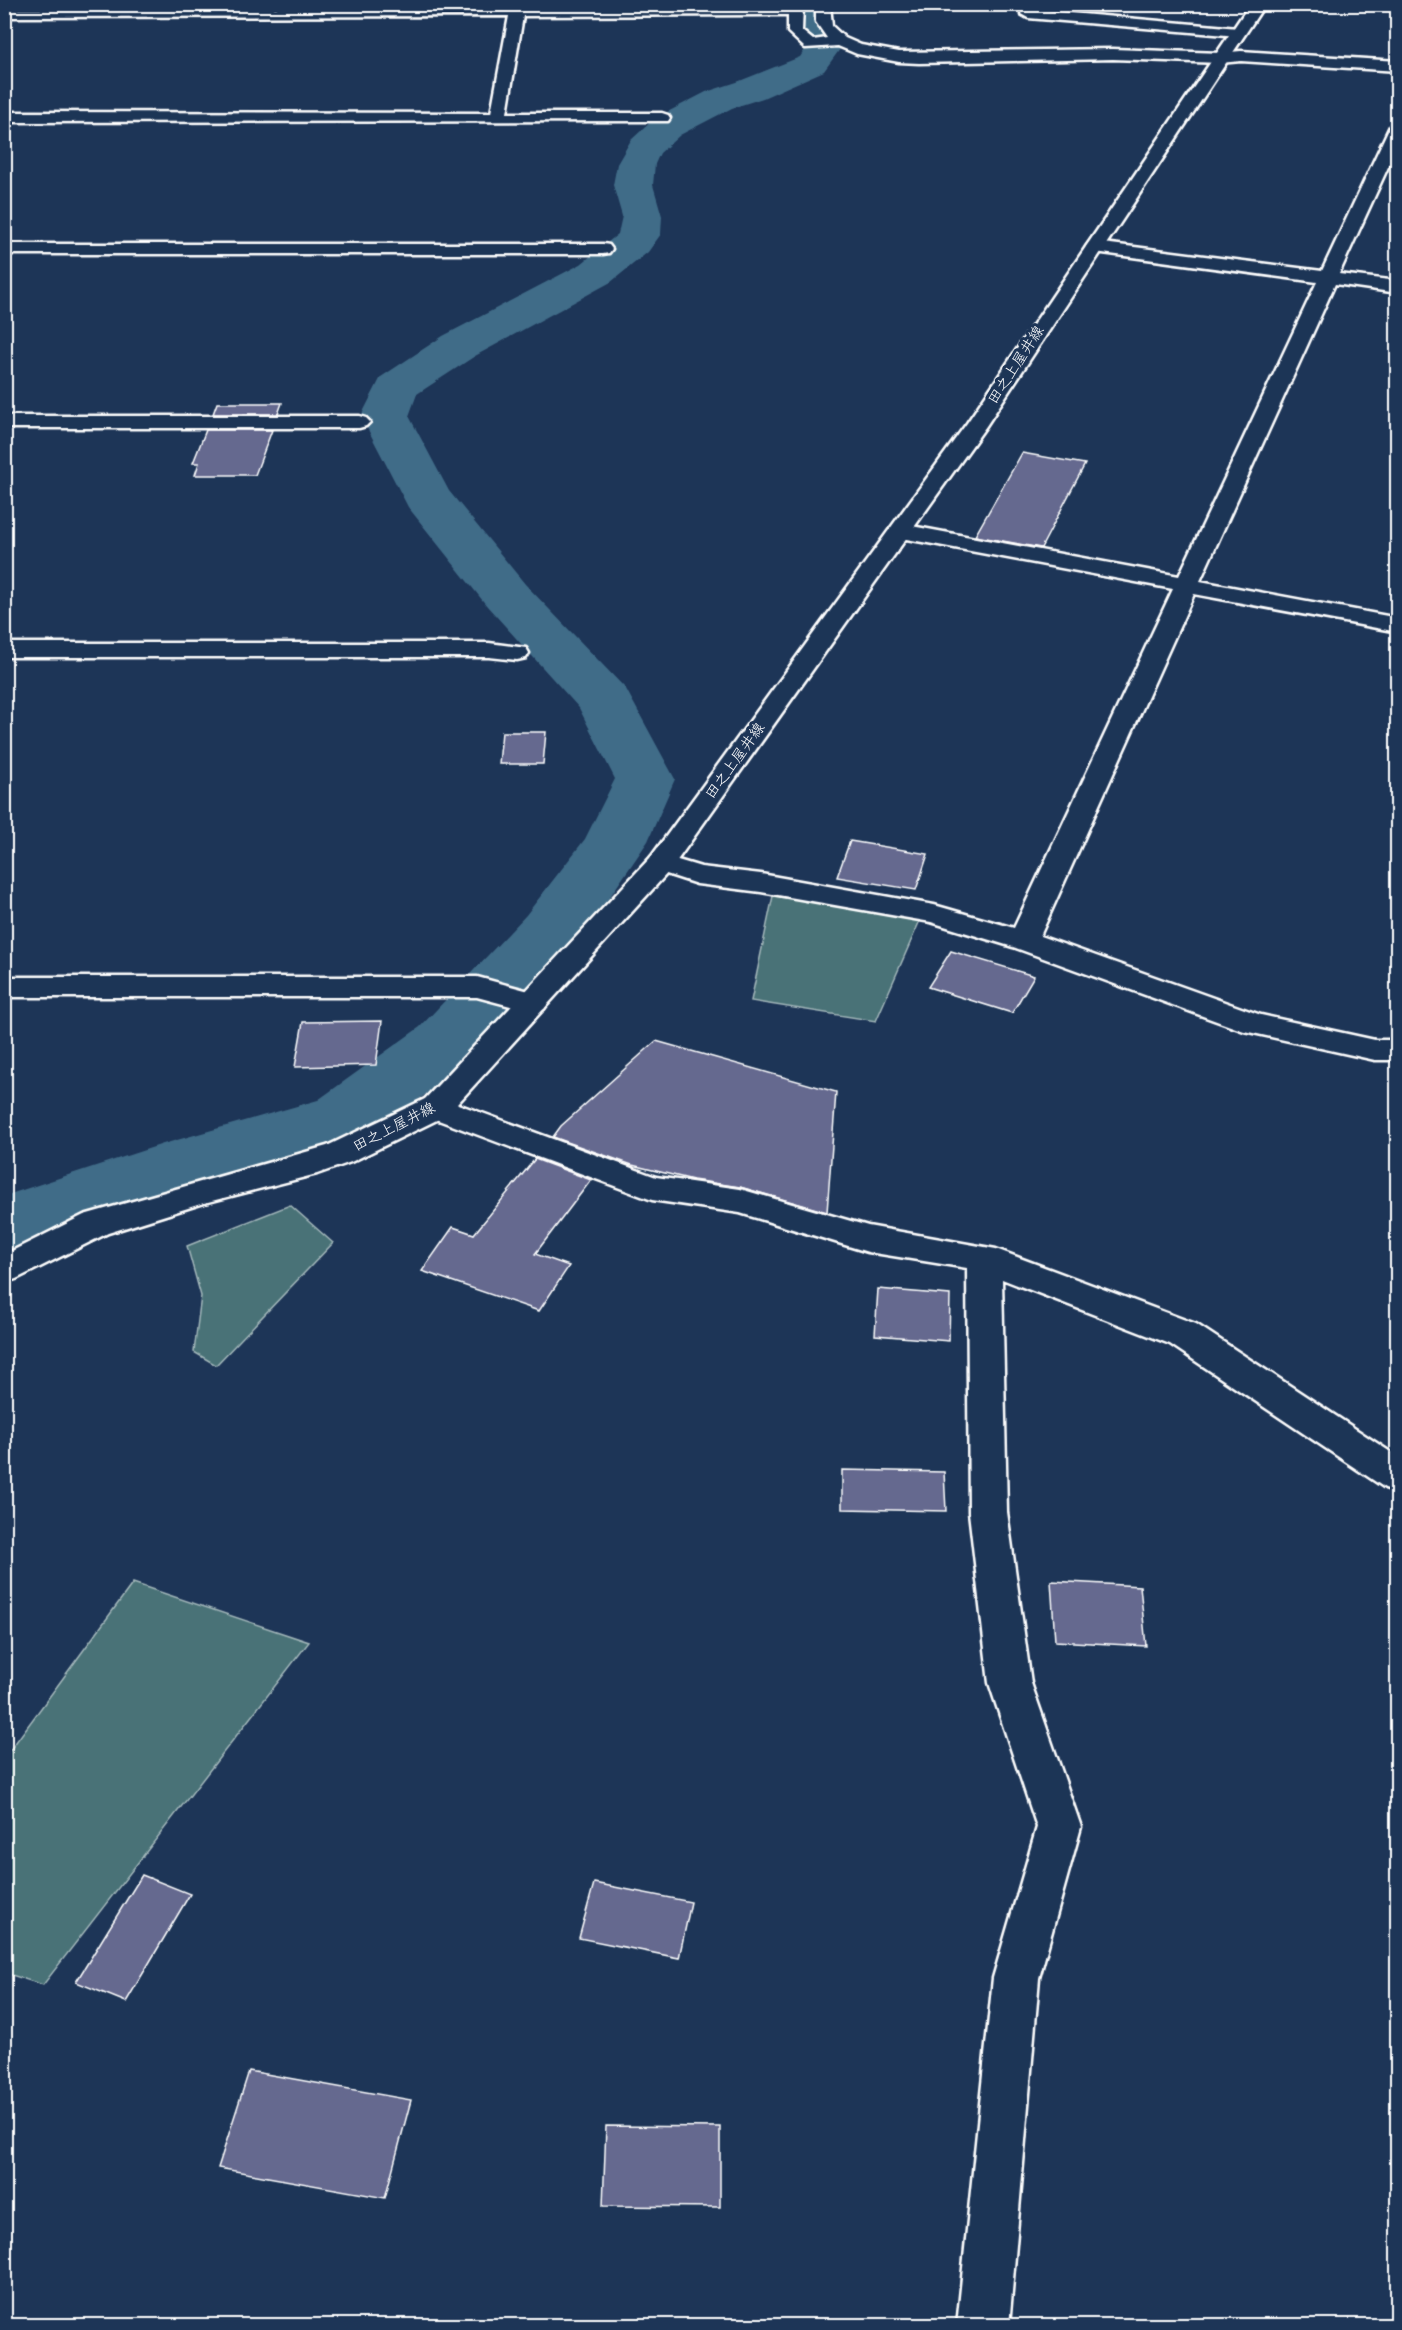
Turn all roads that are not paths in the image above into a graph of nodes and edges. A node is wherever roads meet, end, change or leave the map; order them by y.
1 (823, 4) edge
2 (1032, 4) edge
3 (1258, 4) edge
4 (795, 8) edge
5 (517, 9) edge
6 (4, 13) edge
7 (1239, 32) junction
8 (830, 43) junction
9 (1220, 58) junction
10 (1398, 66) edge
11 (4, 117) edge
12 (498, 117) junction
13 (662, 118) dead end
14 (1398, 126) edge
15 (1095, 247) junction
16 (4, 249) edge
17 (603, 249) dead end
18 (1328, 279) junction
19 (1398, 287) edge
20 (4, 422) edge
21 (359, 422) dead end
22 (901, 531) junction
23 (1184, 586) junction
24 (1398, 625) edge
25 (4, 650) edge
26 (517, 653) dead end
27 (661, 863) junction
28 (1023, 940) junction
29 (4, 987) edge
30 (533, 1002) junction
31 (1398, 1050) edge
32 (436, 1107) junction
33 (984, 1258) junction
34 (4, 1270) edge
35 (1398, 1477) edge
36 (983, 2325) edge

1 - 8 street
2 - 7 street
3 - 7 street, 田之上屋井線
4 - 5 street
4 - 8 street
5 - 6 street
5 - 12 street
7 - 9 street, 田之上屋井線
8 - 9 street
9 - 10 street
9 - 15 street, 田之上屋井線
11 - 12 street
12 - 13 street
14 - 18 street
15 - 18 street
15 - 22 street, 田之上屋井線
16 - 17 street
18 - 19 street
18 - 23 street
20 - 21 street
22 - 23 street
22 - 27 street, 田之上屋井線
23 - 24 street
23 - 28 street
25 - 26 street
27 - 28 street
27 - 30 street, 田之上屋井線
28 - 31 street
29 - 30 street
30 - 32 street, 田之上屋井線
32 - 33 street
32 - 34 street, 田之上屋井線
33 - 35 street
33 - 36 street

